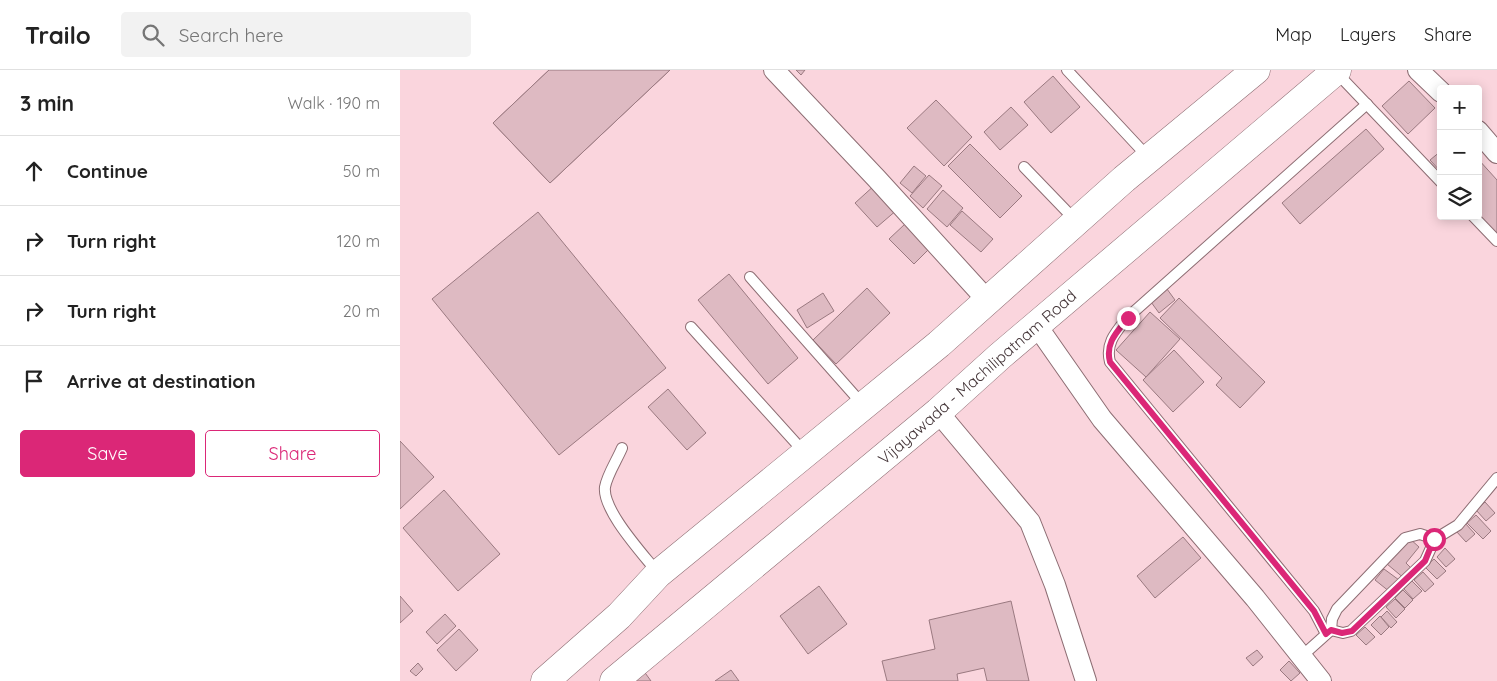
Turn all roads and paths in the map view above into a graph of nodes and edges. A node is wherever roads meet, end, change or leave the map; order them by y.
1 (774, 70) edge
2 (1067, 70) edge
3 (1256, 70) edge
4 (1418, 70) edge
5 (1336, 71) edge
6 (1437, 88) edge
7 (1367, 104) junction
8 (1482, 136) edge
9 (1497, 153) edge
10 (1149, 159) junction
11 (1024, 167) dead end
12 (1437, 178) edge
13 (1477, 220) edge
14 (1077, 222) junction
15 (1497, 241) edge
16 (750, 277) dead end
17 (988, 301) junction
18 (1036, 326) junction
19 (691, 327) dead end
20 (864, 406) junction
21 (938, 412) junction
22 (622, 448) dead end
23 (806, 454) junction
24 (1497, 478) edge
25 (1434, 539) junction
26 (658, 574) junction
27 (1328, 632) junction
28 (1302, 656) junction
29 (545, 681) edge
30 (614, 681) edge
31 (1086, 681) edge
32 (1321, 681) edge

1 - 17 street
2 - 10 lane
3 - 10 highway
4 - 6 street
5 - 7 lane
5 - 18 highway, Vijayawada - Machilipatnam Road
7 - 12 lane
7 - 27 lane
8 - 9 street
10 - 14 highway
11 - 14 lane
13 - 15 lane
14 - 17 highway
16 - 20 lane
17 - 20 highway
18 - 21 highway, Vijayawada - Machilipatnam Road
18 - 28 street
19 - 23 lane
20 - 23 highway
21 - 30 highway, Vijayawada - Machilipatnam Road
21 - 31 street
22 - 26 lane
23 - 26 highway
24 - 25 lane
25 - 27 lane
25 - 27 lane
26 - 29 highway
27 - 28 lane
28 - 32 street

